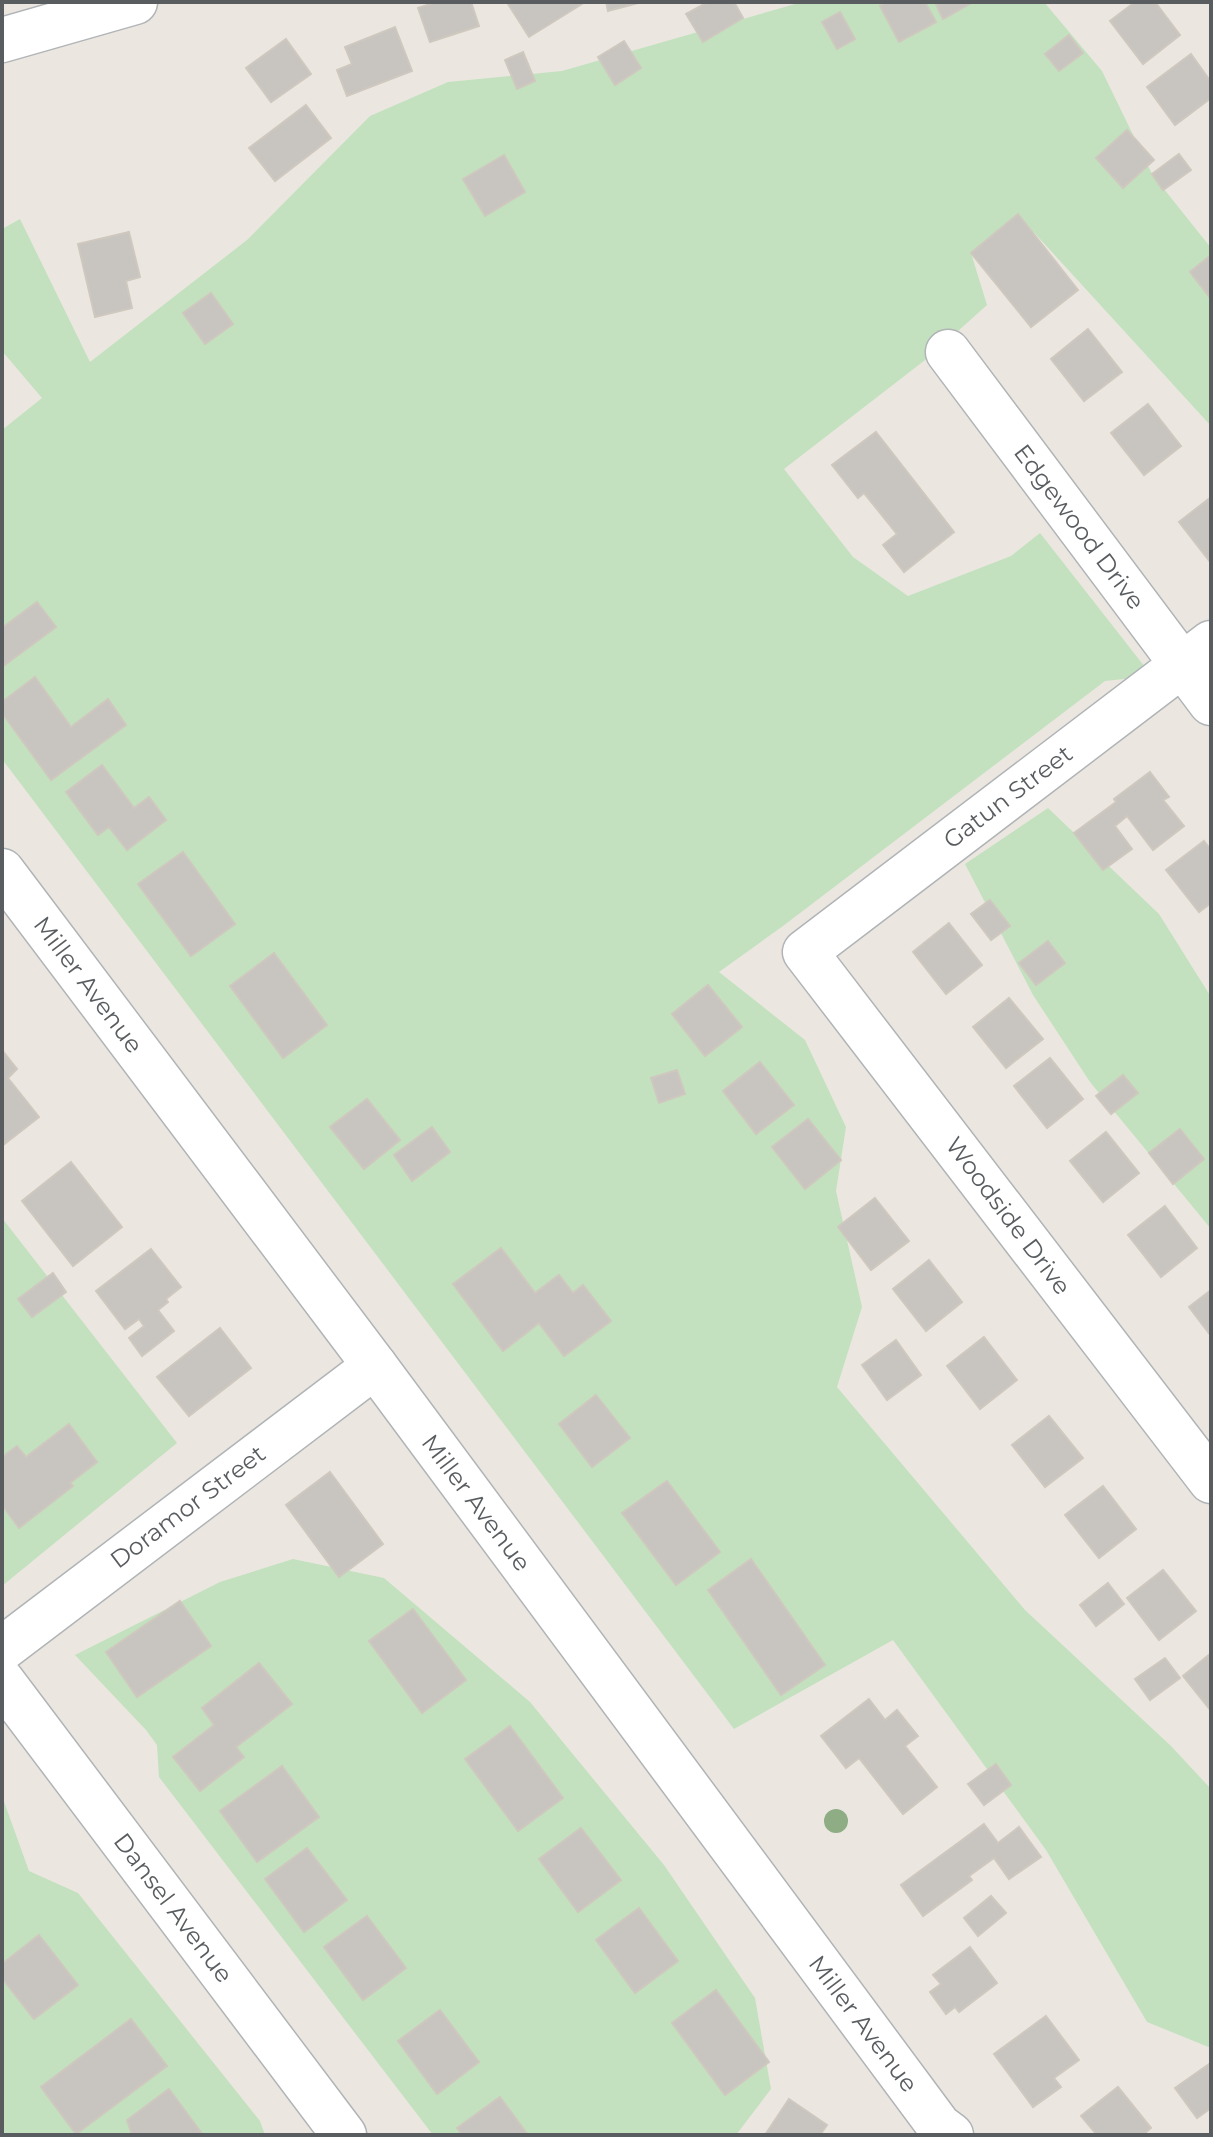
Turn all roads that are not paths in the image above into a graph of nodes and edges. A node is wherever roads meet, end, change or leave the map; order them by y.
1 (135, 2) edge
2 (2, 40) edge
3 (948, 352) dead end
4 (1196, 654) edge
5 (1211, 703) edge
6 (2, 871) edge
7 (805, 952) joint
8 (375, 1366) junction
9 (1211, 1481) edge
10 (2, 1649) edge
11 (2, 1681) edge
12 (941, 2132) edge
13 (344, 2135) edge

1 - 2 street
3 - 4 street, Edgewood Drive
4 - 5 street, Edgewood Drive
4 - 7 street, Gatun Street
6 - 8 street, Miller Avenue
7 - 9 street, Woodside Drive
8 - 10 street, Doramor Street
8 - 12 street, Miller Avenue
11 - 13 street, Dansel Avenue

